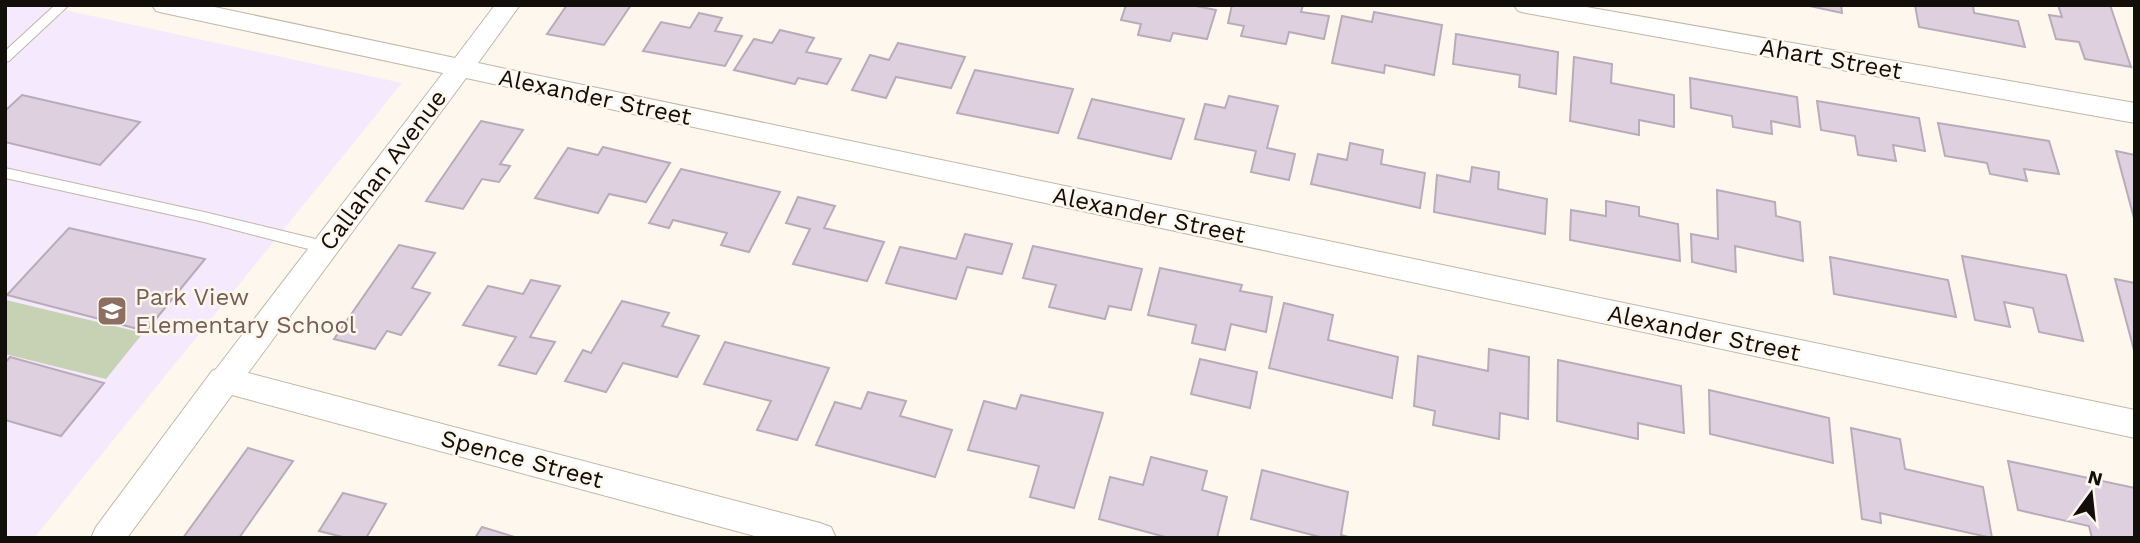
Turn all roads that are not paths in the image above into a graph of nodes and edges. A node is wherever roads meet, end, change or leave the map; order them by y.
1 (63, 5) edge
2 (164, 5) edge
3 (508, 5) edge
4 (1526, 5) edge
5 (5, 58) edge
6 (460, 68) junction
7 (2135, 114) edge
8 (5, 173) edge
9 (324, 247) junction
10 (223, 380) junction
11 (2135, 424) edge
12 (107, 538) edge
13 (820, 538) edge

1 - 5 lane
2 - 6 street, Alexander Street
3 - 6 street, Callahan Avenue
4 - 7 street, Ahart Street
6 - 9 street, Callahan Avenue
6 - 11 street, Alexander Street
8 - 9 lane
9 - 10 street, Callahan Avenue
10 - 12 street, Callahan Avenue
10 - 13 street, Spence Street

